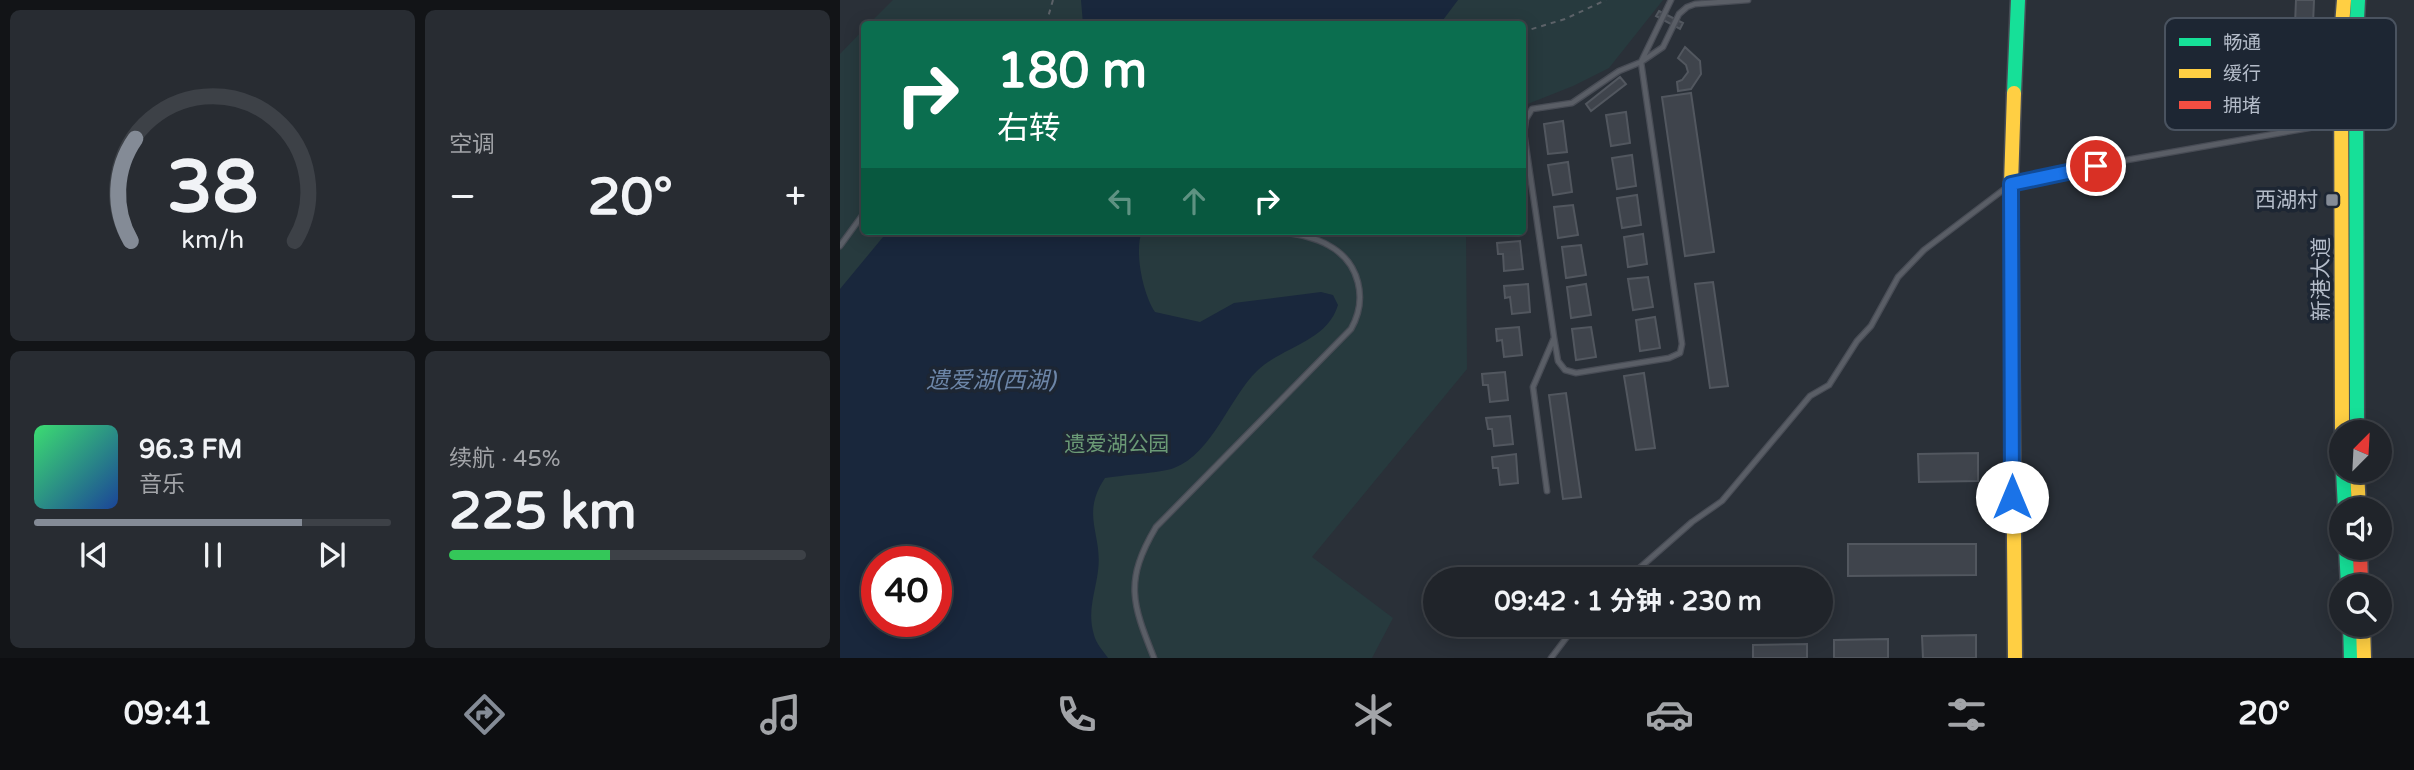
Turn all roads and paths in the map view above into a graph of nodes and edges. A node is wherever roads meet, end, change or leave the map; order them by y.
1 (1053, 0) edge
2 (1605, 0) edge
3 (1671, 0) edge
4 (1685, 0) edge
5 (1748, 0) edge
6 (2018, 0) edge
7 (2344, 0) edge
8 (2358, 0) edge
9 (1687, 7) junction
10 (2343, 18) edge
11 (2357, 18) edge
12 (1047, 21) edge
13 (1526, 31) edge
14 (1641, 62) junction
15 (1526, 119) edge
16 (2301, 130) edge
17 (2342, 130) edge
18 (2356, 130) edge
19 (1526, 147) edge
20 (2011, 184) junction
21 (861, 217) edge
22 (1294, 235) edge
23 (840, 246) edge
24 (1554, 337) junction
25 (2343, 420) edge
26 (2357, 420) edge
27 (1547, 491) dead end
28 (1641, 567) edge
29 (1567, 637) edge
30 (2350, 637) edge
31 (2363, 637) edge
32 (1154, 658) edge
33 (1551, 658) edge
34 (2015, 658) edge
35 (2351, 658) edge
36 (2364, 658) edge

1 - 12 path
2 - 13 path
3 - 14 lane
4 - 9 lane
5 - 9 lane
6 - 20 main road
7 - 10 main road, 新港大道
8 - 11 main road, 新港大道
9 - 14 lane
14 - 15 lane
14 - 24 lane
16 - 20 lane
17 - 25 main road, 新港大道
18 - 26 main road, 新港大道
19 - 24 lane
20 - 28 lane
20 - 34 main road
21 - 23 lane
22 - 32 lane
24 - 27 lane
29 - 33 lane
30 - 35 main road
31 - 36 main road

